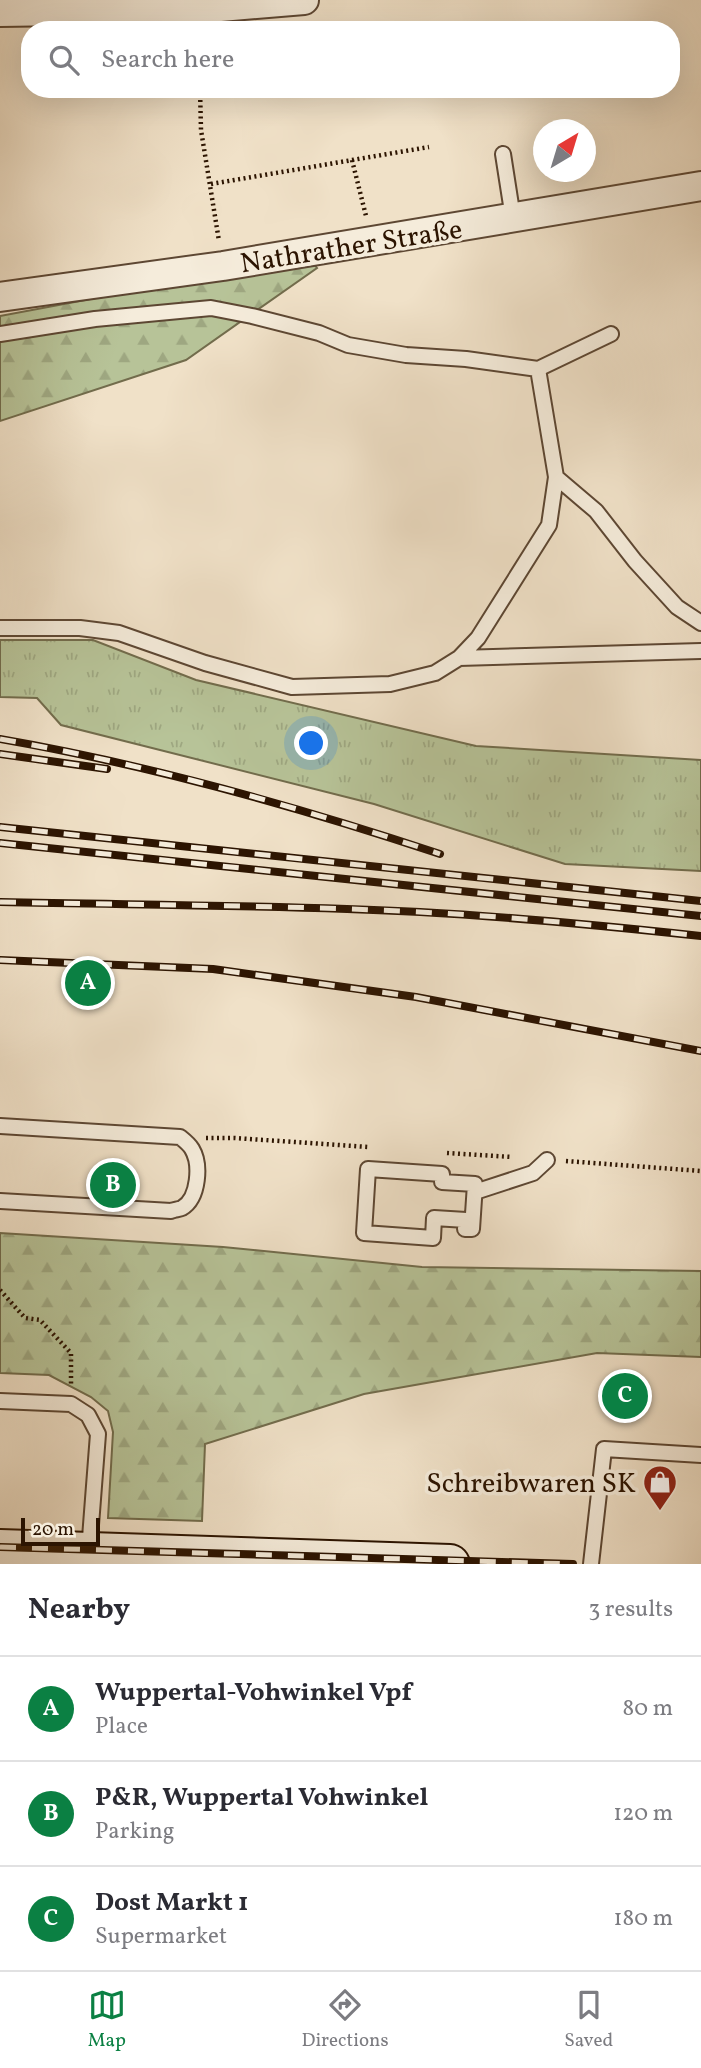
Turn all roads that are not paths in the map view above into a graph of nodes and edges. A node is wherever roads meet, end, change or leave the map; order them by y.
1 (304, 0) edge
2 (0, 12) edge
3 (503, 154) dead end
4 (701, 186) edge
5 (513, 218) junction
6 (0, 297) edge
7 (0, 334) edge
8 (611, 334) dead end
9 (538, 369) junction
10 (556, 477) junction
11 (701, 623) edge
12 (0, 628) edge
13 (701, 651) edge
14 (459, 658) junction
15 (0, 1126) edge
16 (547, 1160) dead end
17 (475, 1192) junction
18 (0, 1201) edge
19 (0, 1401) edge
20 (701, 1455) edge
21 (89, 1552) junction
22 (13, 1555) edge
23 (450, 1564) edge
24 (591, 1564) edge

1 - 2 street
3 - 5 lane
4 - 5 street, Nathrather Straße
5 - 6 street, Nathrather Straße
7 - 9 lane
8 - 9 lane
9 - 10 lane
10 - 11 lane
10 - 14 lane
12 - 14 lane
13 - 14 lane
15 - 18 lane
16 - 17 lane
17 - 17 lane
19 - 21 lane
20 - 24 lane
21 - 22 main road
21 - 23 main road

